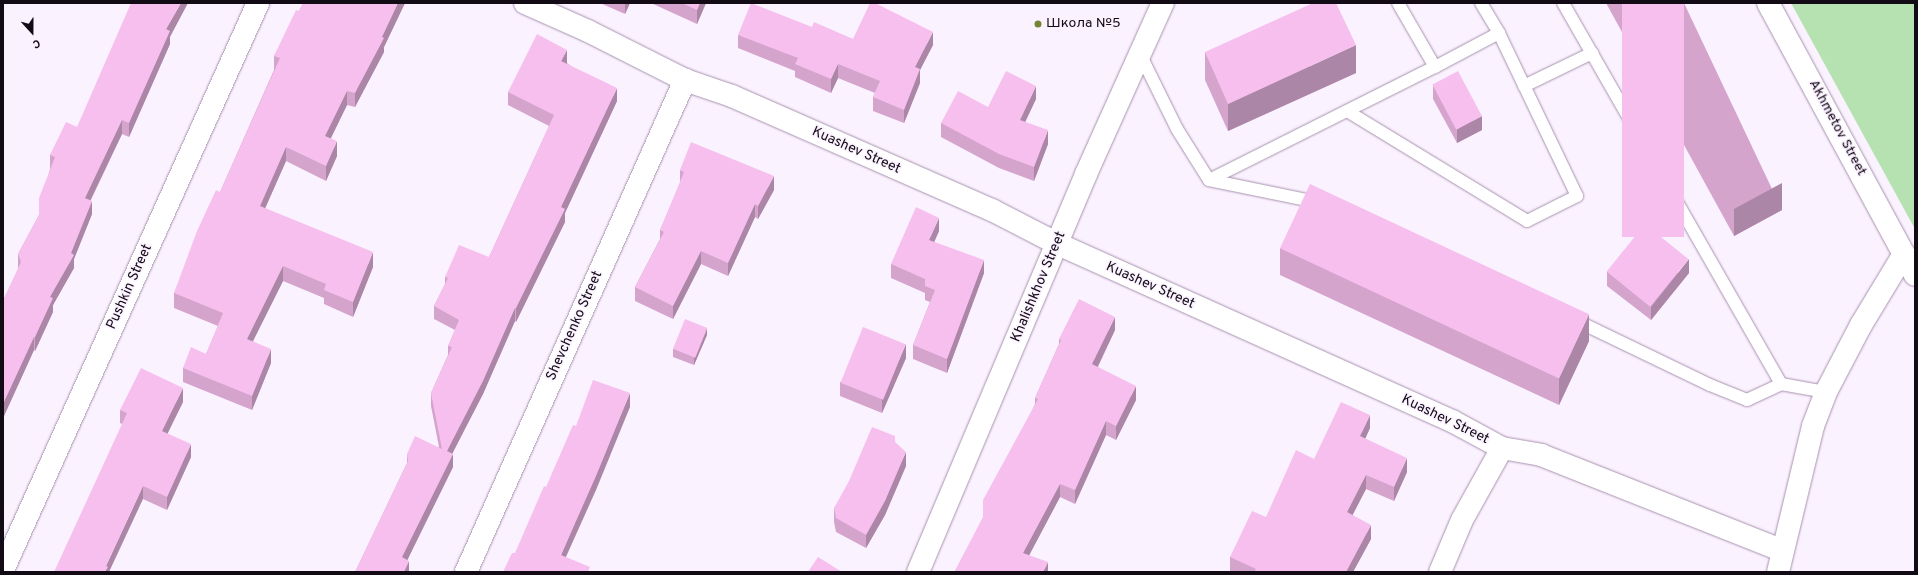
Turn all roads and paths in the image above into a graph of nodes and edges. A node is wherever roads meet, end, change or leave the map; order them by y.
1 (258, 3) edge
2 (525, 3) edge
3 (1163, 3) edge
4 (1398, 3) edge
5 (1481, 3) edge
6 (1563, 3) edge
7 (1768, 3) edge
8 (1499, 33) junction
9 (1592, 53) junction
10 (1140, 54) junction
11 (1435, 67) junction
12 (685, 80) junction
13 (1524, 86) junction
14 (1347, 111) junction
15 (1209, 180) junction
16 (1325, 208) edge
17 (1058, 244) junction
18 (1904, 254) junction
19 (1915, 275) edge
20 (1563, 315) edge
21 (1781, 384) junction
22 (1826, 392) junction
23 (1502, 448) junction
24 (1780, 562) edge
25 (3, 570) edge
26 (466, 572) edge
27 (918, 572) edge
28 (1440, 572) edge

1 - 25 street, Pushkin Street
2 - 12 street, Kuashev Street
3 - 10 street, Khalishkhov Street
4 - 11 lane
5 - 8 lane
6 - 9 lane
7 - 18 street, Akhmetov Street
8 - 11 lane
8 - 13 lane
9 - 13 lane
9 - 21 lane
10 - 15 lane
10 - 17 street, Khalishkhov Street
11 - 14 lane
12 - 17 street, Kuashev Street
12 - 26 street, Shevchenko Street
13 - 14 lane
14 - 15 lane
15 - 16 lane
17 - 23 street, Kuashev Street
17 - 27 street, Khalishkhov Street
18 - 19 street, Akhmetov Street
18 - 22 street
20 - 21 lane
21 - 22 lane
22 - 24 street
23 - 24 street, Kuashev Street
23 - 28 street

